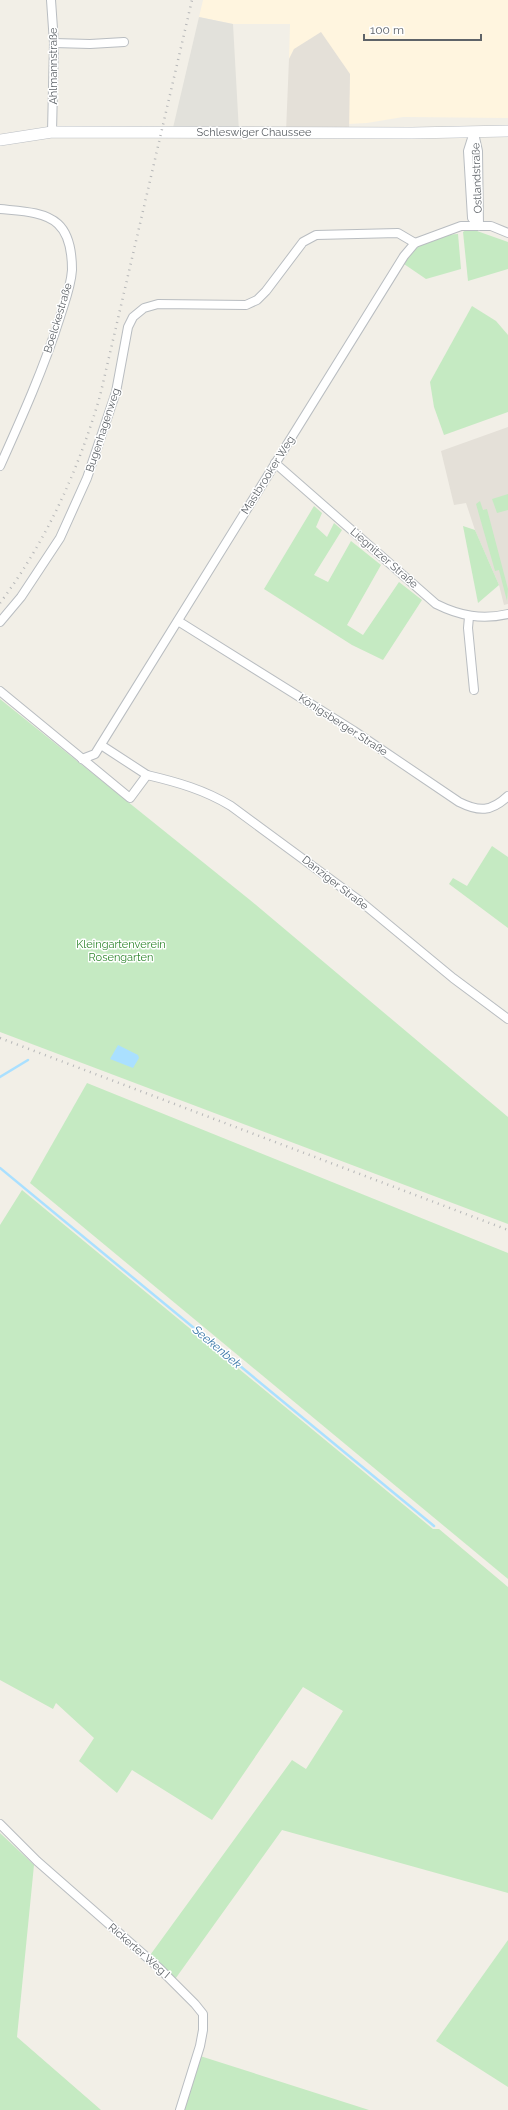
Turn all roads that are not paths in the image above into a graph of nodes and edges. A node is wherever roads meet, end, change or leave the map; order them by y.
1 (51, 0) edge
2 (124, 42) dead end
3 (54, 43) junction
4 (508, 131) edge
5 (52, 132) junction
6 (474, 132) junction
7 (0, 140) edge
8 (0, 209) edge
9 (478, 226) junction
10 (508, 233) edge
11 (415, 243) junction
12 (275, 464) junction
13 (0, 466) edge
14 (508, 614) edge
15 (469, 617) junction
16 (178, 621) junction
17 (0, 622) edge
18 (474, 690) dead end
19 (0, 691) edge
20 (101, 745) junction
21 (82, 758) junction
22 (147, 775) junction
23 (508, 796) edge
24 (508, 1019) edge
25 (0, 1824) edge
26 (180, 2110) edge

1 - 3 street, Ahlmannstraße
2 - 3 street
3 - 5 street, Ahlmannstraße
4 - 6 main road, Schleswiger Chaussee
5 - 6 main road, Schleswiger Chaussee
5 - 7 main road, Schleswiger Chaussee
6 - 9 street, Ostlandstraße
8 - 13 street, Boelckestraße
9 - 10 street, Ostlandstraße
9 - 11 street, Mastbrooker Weg
11 - 12 street, Mastbrooker Weg
11 - 17 street, Bugenhagenweg
12 - 15 street, Liegnitzer Straße
12 - 16 street, Mastbrooker Weg
14 - 15 street, Liegnitzer Straße
15 - 18 street
16 - 20 street, Mastbrooker Weg
16 - 23 street, Königsberger Straße
19 - 21 street
20 - 21 street, Mastbrooker Weg
20 - 22 street, Danziger Straße
21 - 22 street
22 - 24 street, Danziger Straße
25 - 26 street, Rickerter Weg I

